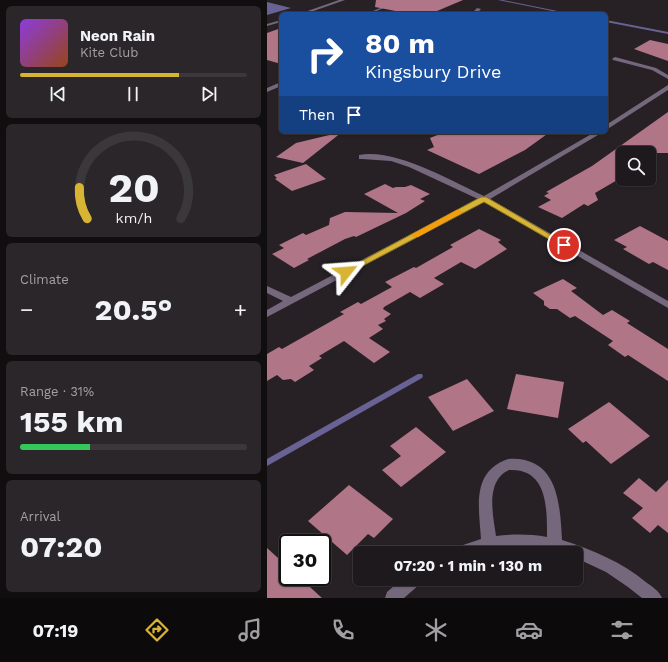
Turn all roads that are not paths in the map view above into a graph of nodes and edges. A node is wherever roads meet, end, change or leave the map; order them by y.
1 (343, 0) edge
2 (479, 9) dead end
3 (307, 12) edge
4 (475, 12) edge
5 (279, 22) edge
6 (267, 25) edge
7 (615, 59) dead end
8 (668, 77) edge
9 (279, 85) edge
10 (668, 88) edge
11 (267, 90) edge
12 (608, 126) edge
13 (595, 134) edge
14 (363, 157) dead end
15 (484, 199) junction
16 (267, 289) edge
17 (291, 301) junction
18 (668, 305) edge
19 (267, 314) edge
20 (489, 543) junction
21 (555, 544) junction
22 (480, 546) edge
23 (404, 586) edge
24 (393, 598) edge
25 (654, 598) edge

1 - 3 street
2 - 4 street
5 - 6 street
7 - 8 street
9 - 11 street
10 - 12 street
13 - 15 street
14 - 15 street
15 - 17 street
15 - 18 street
16 - 17 street
17 - 19 street
20 - 21 street
20 - 21 street
20 - 22 street
21 - 25 street
23 - 24 street

